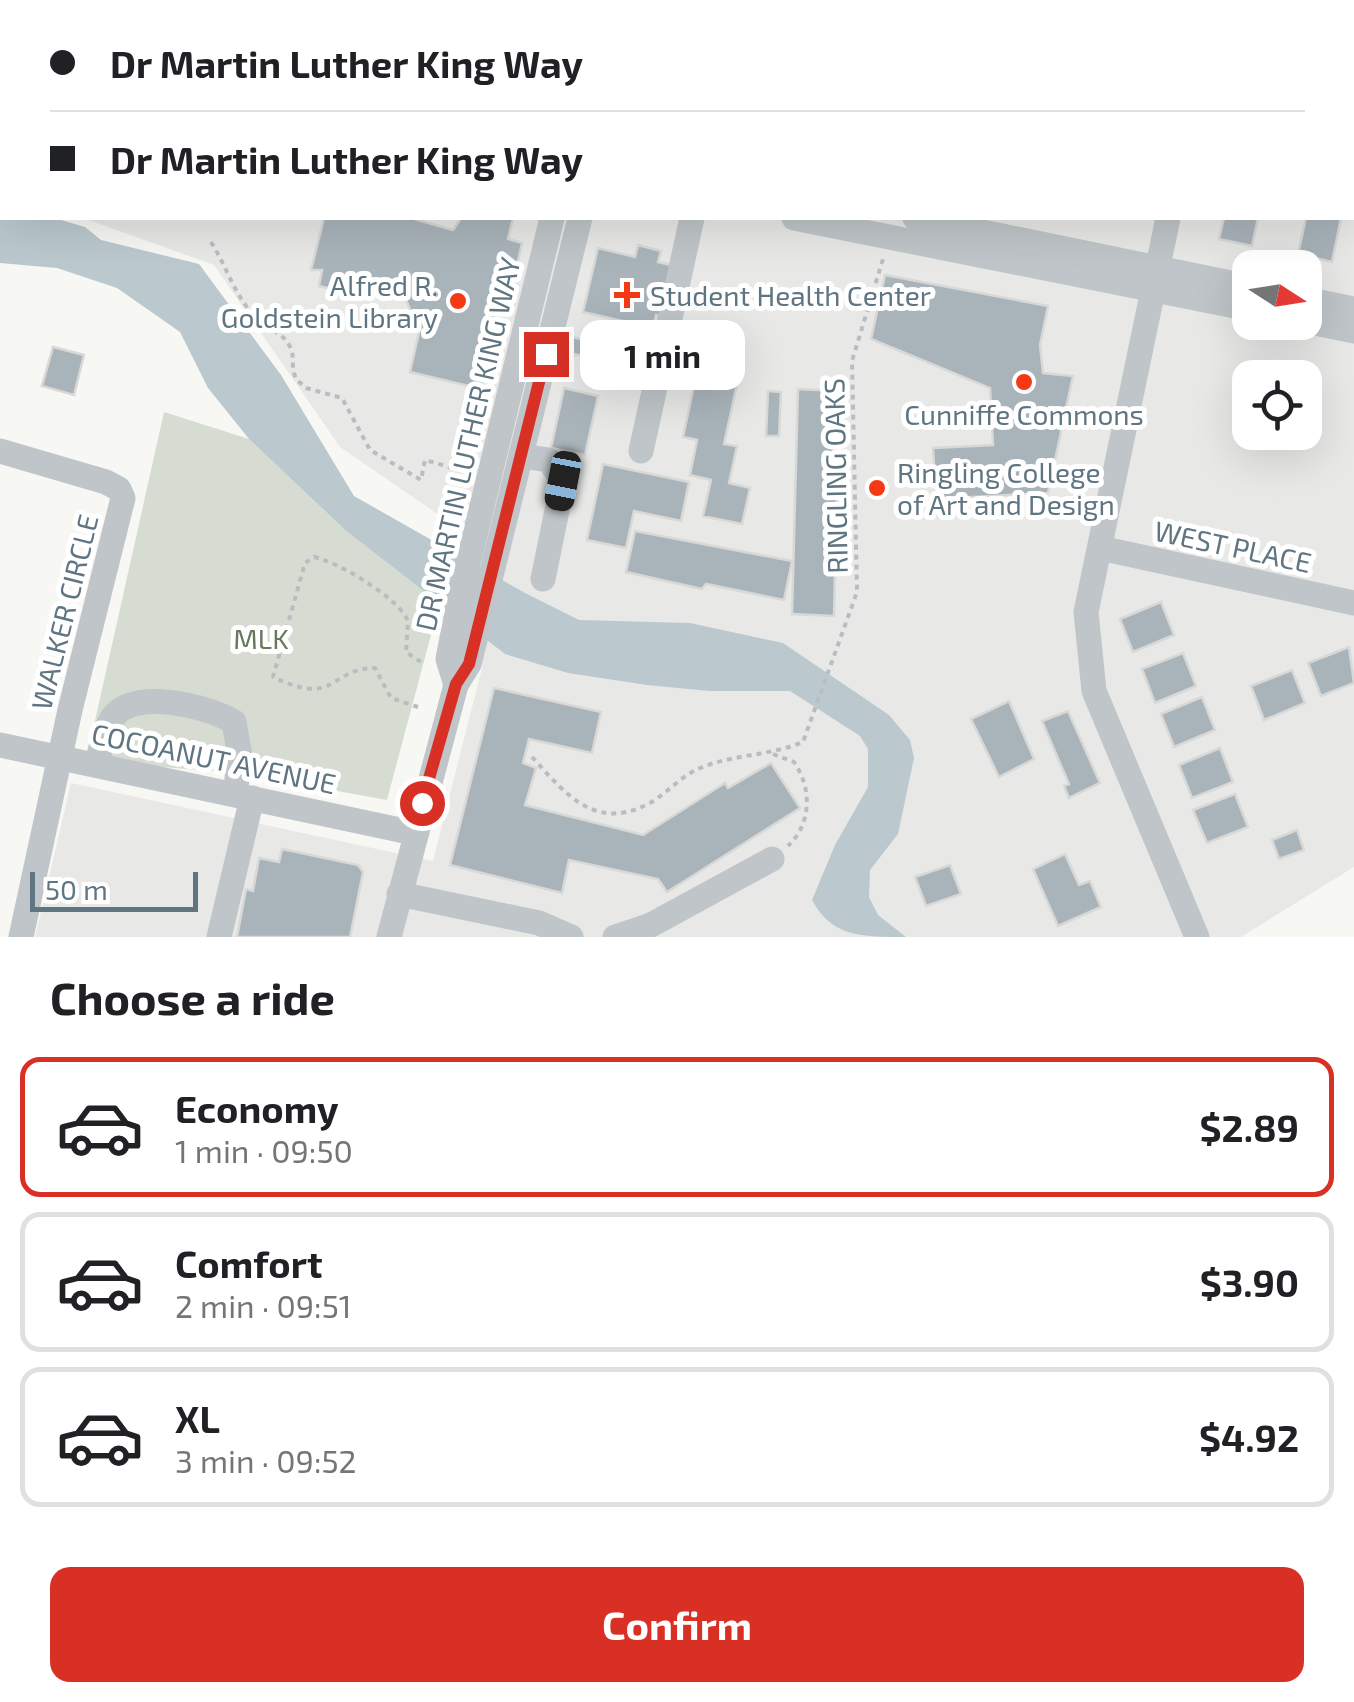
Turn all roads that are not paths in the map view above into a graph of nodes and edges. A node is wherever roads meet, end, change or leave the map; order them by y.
1 (552, 220) edge
2 (580, 220) edge
3 (692, 220) edge
4 (806, 220) edge
5 (923, 220) edge
6 (1168, 220) edge
7 (1156, 278) junction
8 (1232, 285) edge
9 (1322, 302) edge
10 (1232, 303) edge
11 (1354, 309) edge
12 (1322, 325) edge
13 (1354, 332) edge
14 (0, 451) edge
15 (641, 451) dead end
16 (521, 456) junction
17 (1100, 548) junction
18 (543, 579) dead end
19 (1354, 603) edge
20 (450, 669) junction
21 (0, 745) edge
22 (61, 756) junction
23 (97, 763) junction
24 (243, 796) junction
25 (414, 833) junction
26 (772, 859) road end
27 (400, 894) junction
28 (578, 936) edge
29 (21, 937) edge
30 (219, 937) edge
31 (389, 937) edge
32 (614, 937) edge
33 (1197, 937) edge

1 - 20 street, DR MARTIN LUTHER KING WAY
2 - 16 street, DR MARTIN LUTHER KING WAY
3 - 15 street
4 - 7 street
5 - 7 street
6 - 7 street
7 - 8 street
7 - 10 street
7 - 17 street
9 - 11 street
12 - 13 street
14 - 22 street, WALKER CIRCLE
16 - 18 street
16 - 20 street, DR MARTIN LUTHER KING WAY
17 - 19 street, WEST PLACE
17 - 33 street
20 - 25 street, DR MARTIN LUTHER KING WAY
21 - 22 street, COCOANUT AVENUE
22 - 23 street, COCOANUT AVENUE
22 - 29 street
23 - 24 street, COCOANUT AVENUE
23 - 24 street
24 - 25 street, COCOANUT AVENUE
24 - 30 street
25 - 27 street, DR MARTIN LUTHER KING WAY
26 - 32 street
27 - 28 street
27 - 31 street, DR MARTIN LUTHER KING WAY

